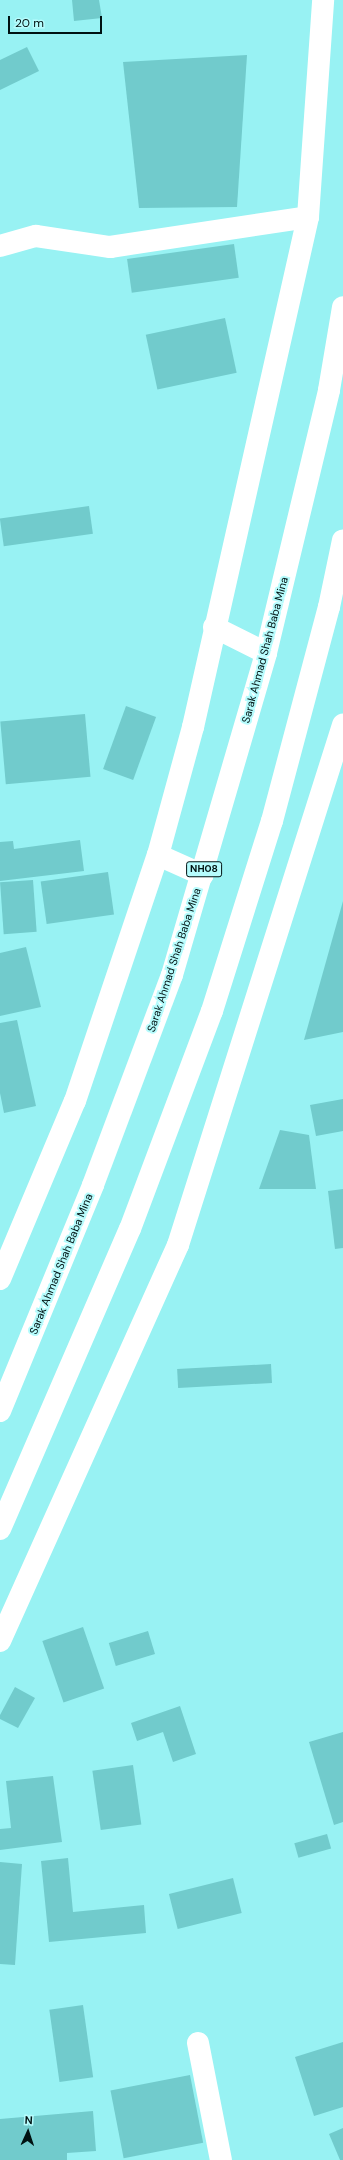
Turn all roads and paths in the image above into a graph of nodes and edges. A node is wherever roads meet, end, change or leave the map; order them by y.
1 (323, 0) edge
2 (308, 217) junction
3 (0, 246) edge
4 (343, 307) edge
5 (343, 540) edge
6 (336, 609) edge
7 (214, 627) junction
8 (266, 653) junction
9 (342, 736) edge
10 (158, 855) junction
11 (203, 875) junction
12 (0, 1279) edge
13 (0, 1411) edge
14 (0, 1529) edge
15 (0, 1641) edge
16 (198, 2043) dead end
17 (221, 2160) edge

1 - 2 main road
2 - 3 main road
2 - 7 main road
4 - 8 main road, Sarak Ahmad Shah Baba Mina / NH08
5 - 6 main road
6 - 14 main road
7 - 8 main road
7 - 10 main road
8 - 11 main road, Sarak Ahmad Shah Baba Mina / NH08
9 - 15 main road
10 - 11 main road
10 - 12 main road
11 - 13 main road, Sarak Ahmad Shah Baba Mina / NH08
16 - 17 main road

